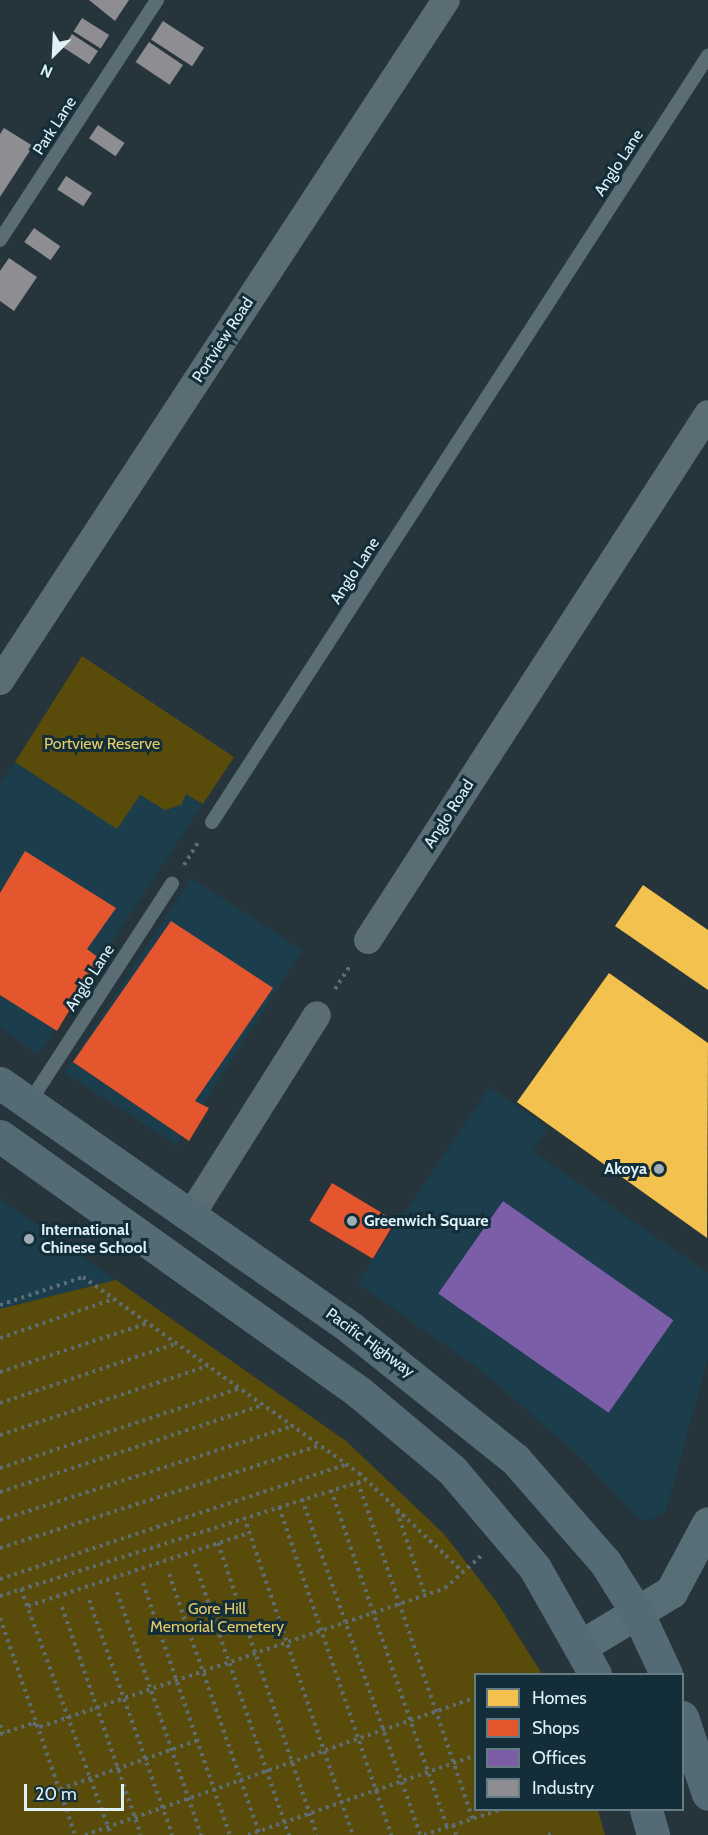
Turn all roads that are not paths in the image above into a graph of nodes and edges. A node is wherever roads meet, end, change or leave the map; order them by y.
1 (157, 0) edge
2 (446, 0) edge
3 (708, 56) edge
4 (0, 240) edge
5 (708, 414) edge
6 (0, 681) edge
7 (212, 822) road end
8 (172, 884) road end
9 (368, 940) road end
10 (318, 1015) road end
11 (0, 1083) edge
12 (29, 1103) junction
13 (0, 1136) edge
14 (191, 1215) junction
15 (708, 1523) edge
16 (639, 1616) junction
17 (588, 1660) edge
18 (666, 1673) edge
19 (684, 1723) edge
20 (708, 1794) edge
21 (647, 1811) edge
22 (653, 1835) edge

1 - 4 lane, Park Lane
2 - 6 street, Portview Road
3 - 7 lane, Anglo Lane
5 - 9 street, Anglo Road
8 - 12 lane, Anglo Lane
10 - 14 street
11 - 12 main road, Pacific Highway
12 - 14 main road, Pacific Highway
13 - 17 main road
14 - 16 main road, Pacific Highway
15 - 16 main road
16 - 17 main road
16 - 18 main road, Pacific Highway
19 - 20 main road
21 - 22 main road

